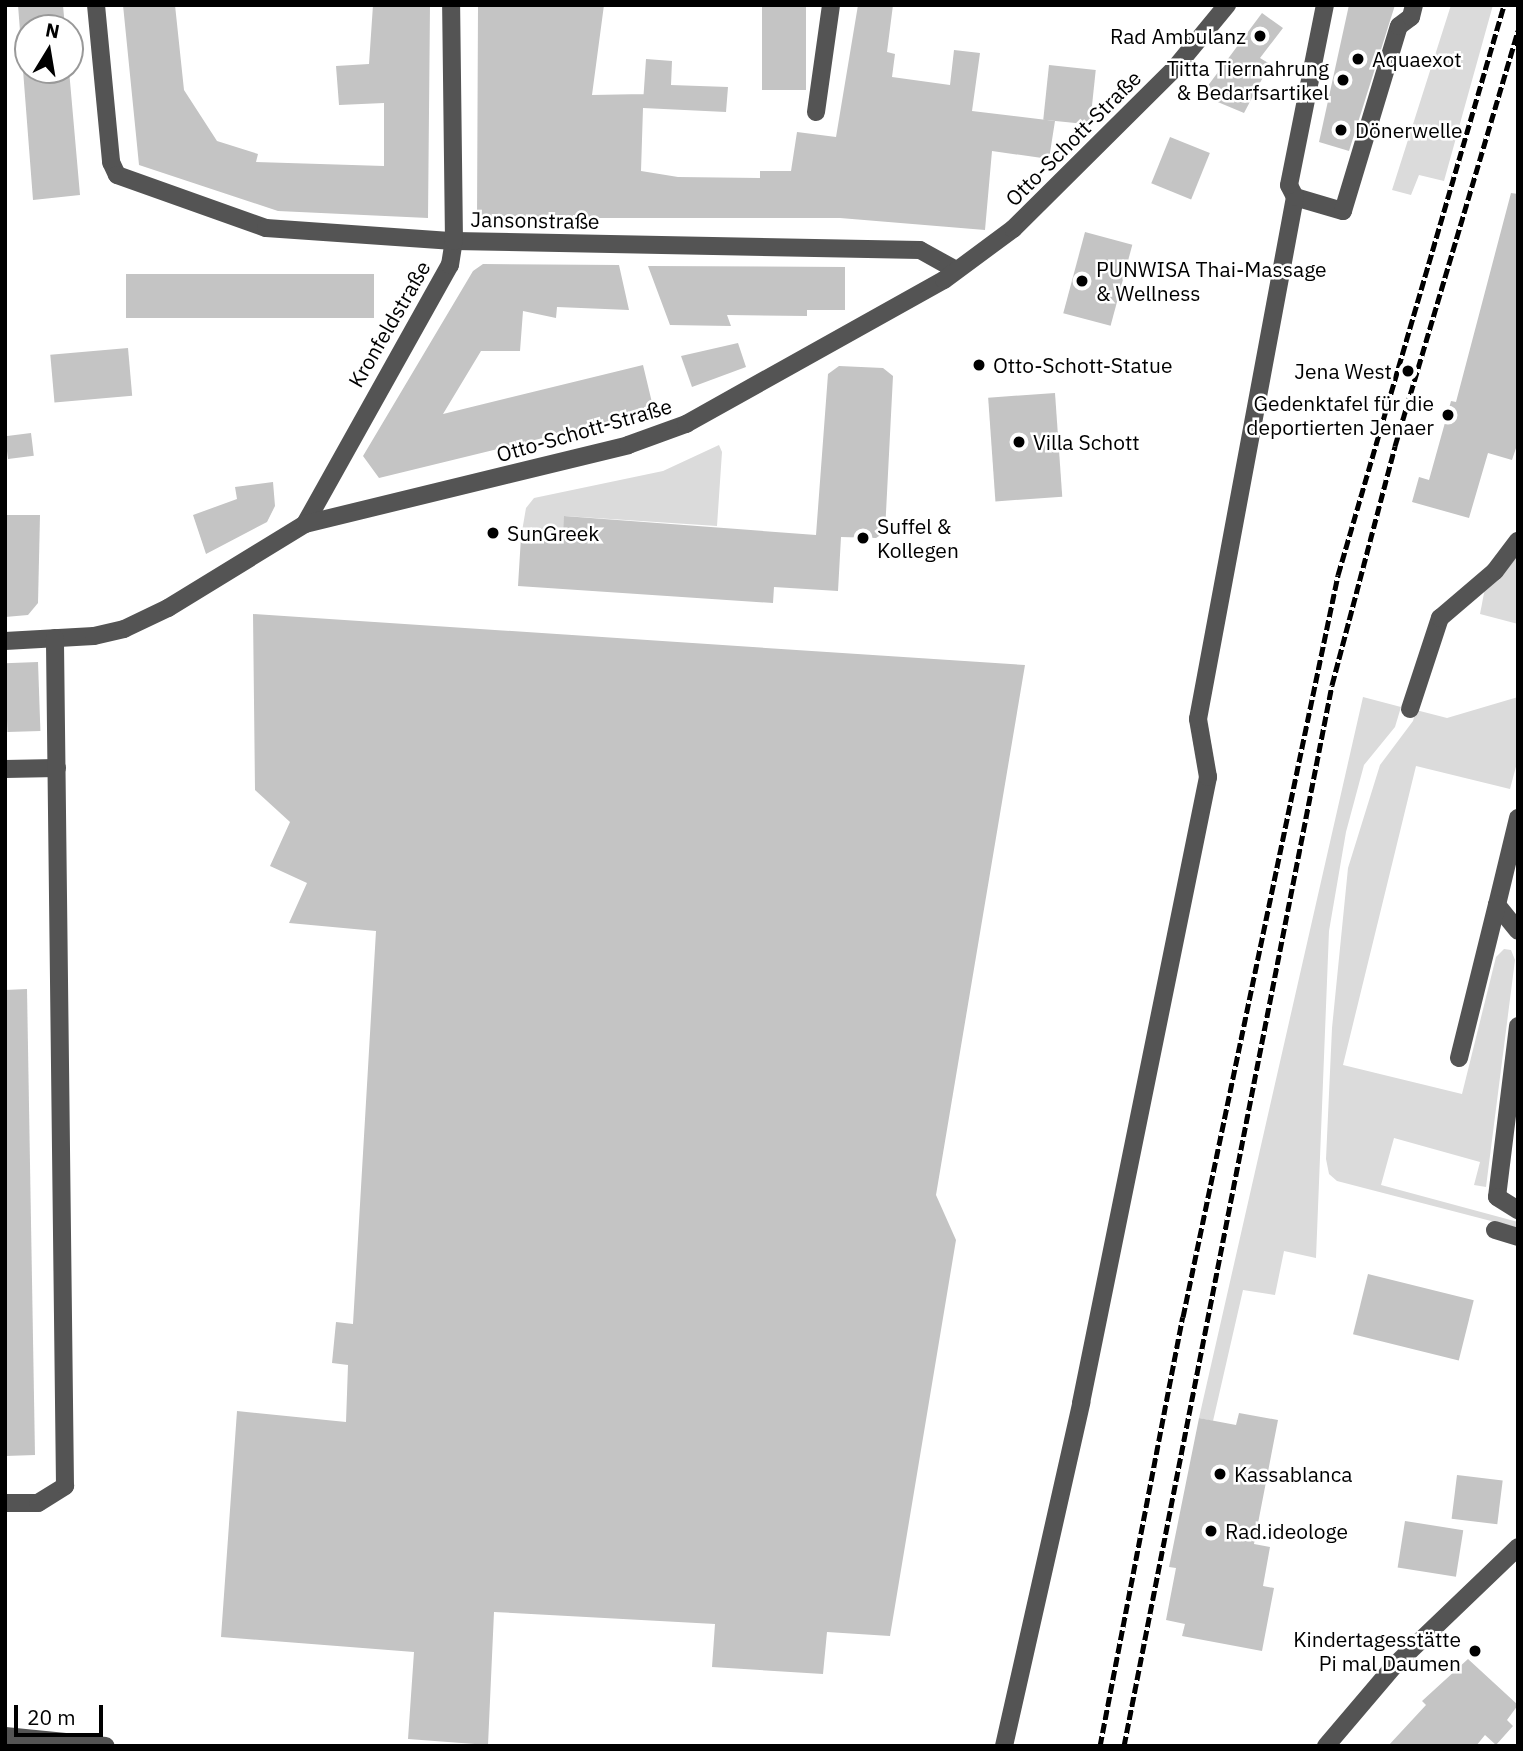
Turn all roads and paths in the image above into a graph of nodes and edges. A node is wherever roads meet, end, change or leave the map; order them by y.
1 (96, 5) edge
2 (452, 5) edge
3 (831, 5) edge
4 (1227, 5) edge
5 (1325, 5) edge
6 (1414, 5) edge
7 (816, 112) dead end
8 (1295, 197) junction
9 (454, 241) junction
10 (956, 270) junction
11 (305, 524) junction
12 (1518, 541) edge
13 (55, 638) junction
14 (5, 640) edge
15 (1410, 709) dead end
16 (57, 768) junction
17 (5, 769) edge
18 (1518, 818) edge
19 (1497, 905) junction
20 (1518, 930) edge
21 (1518, 1026) edge
22 (1459, 1058) dead end
23 (1518, 1210) edge
24 (1495, 1230) dead end
25 (1518, 1237) edge
26 (5, 1503) edge
27 (1517, 1550) edge
28 (5, 1736) edge
29 (106, 1746) edge
30 (1004, 1746) edge
31 (1326, 1746) edge

1 - 9 street, Jansonstraße
2 - 9 street, Kronfeldstraße
3 - 7 street
4 - 10 street, Otto-Schott-Straße
5 - 8 street
6 - 8 street
8 - 30 street
9 - 10 street, Jansonstraße
9 - 11 street, Kronfeldstraße
10 - 11 street, Otto-Schott-Straße
11 - 13 street, Otto-Schott-Straße
12 - 15 street
13 - 14 street, Otto-Schott-Straße
13 - 16 street
16 - 17 street
16 - 26 street
18 - 19 street
19 - 20 street
19 - 22 street
21 - 23 street
24 - 25 street
27 - 31 street
28 - 29 street

